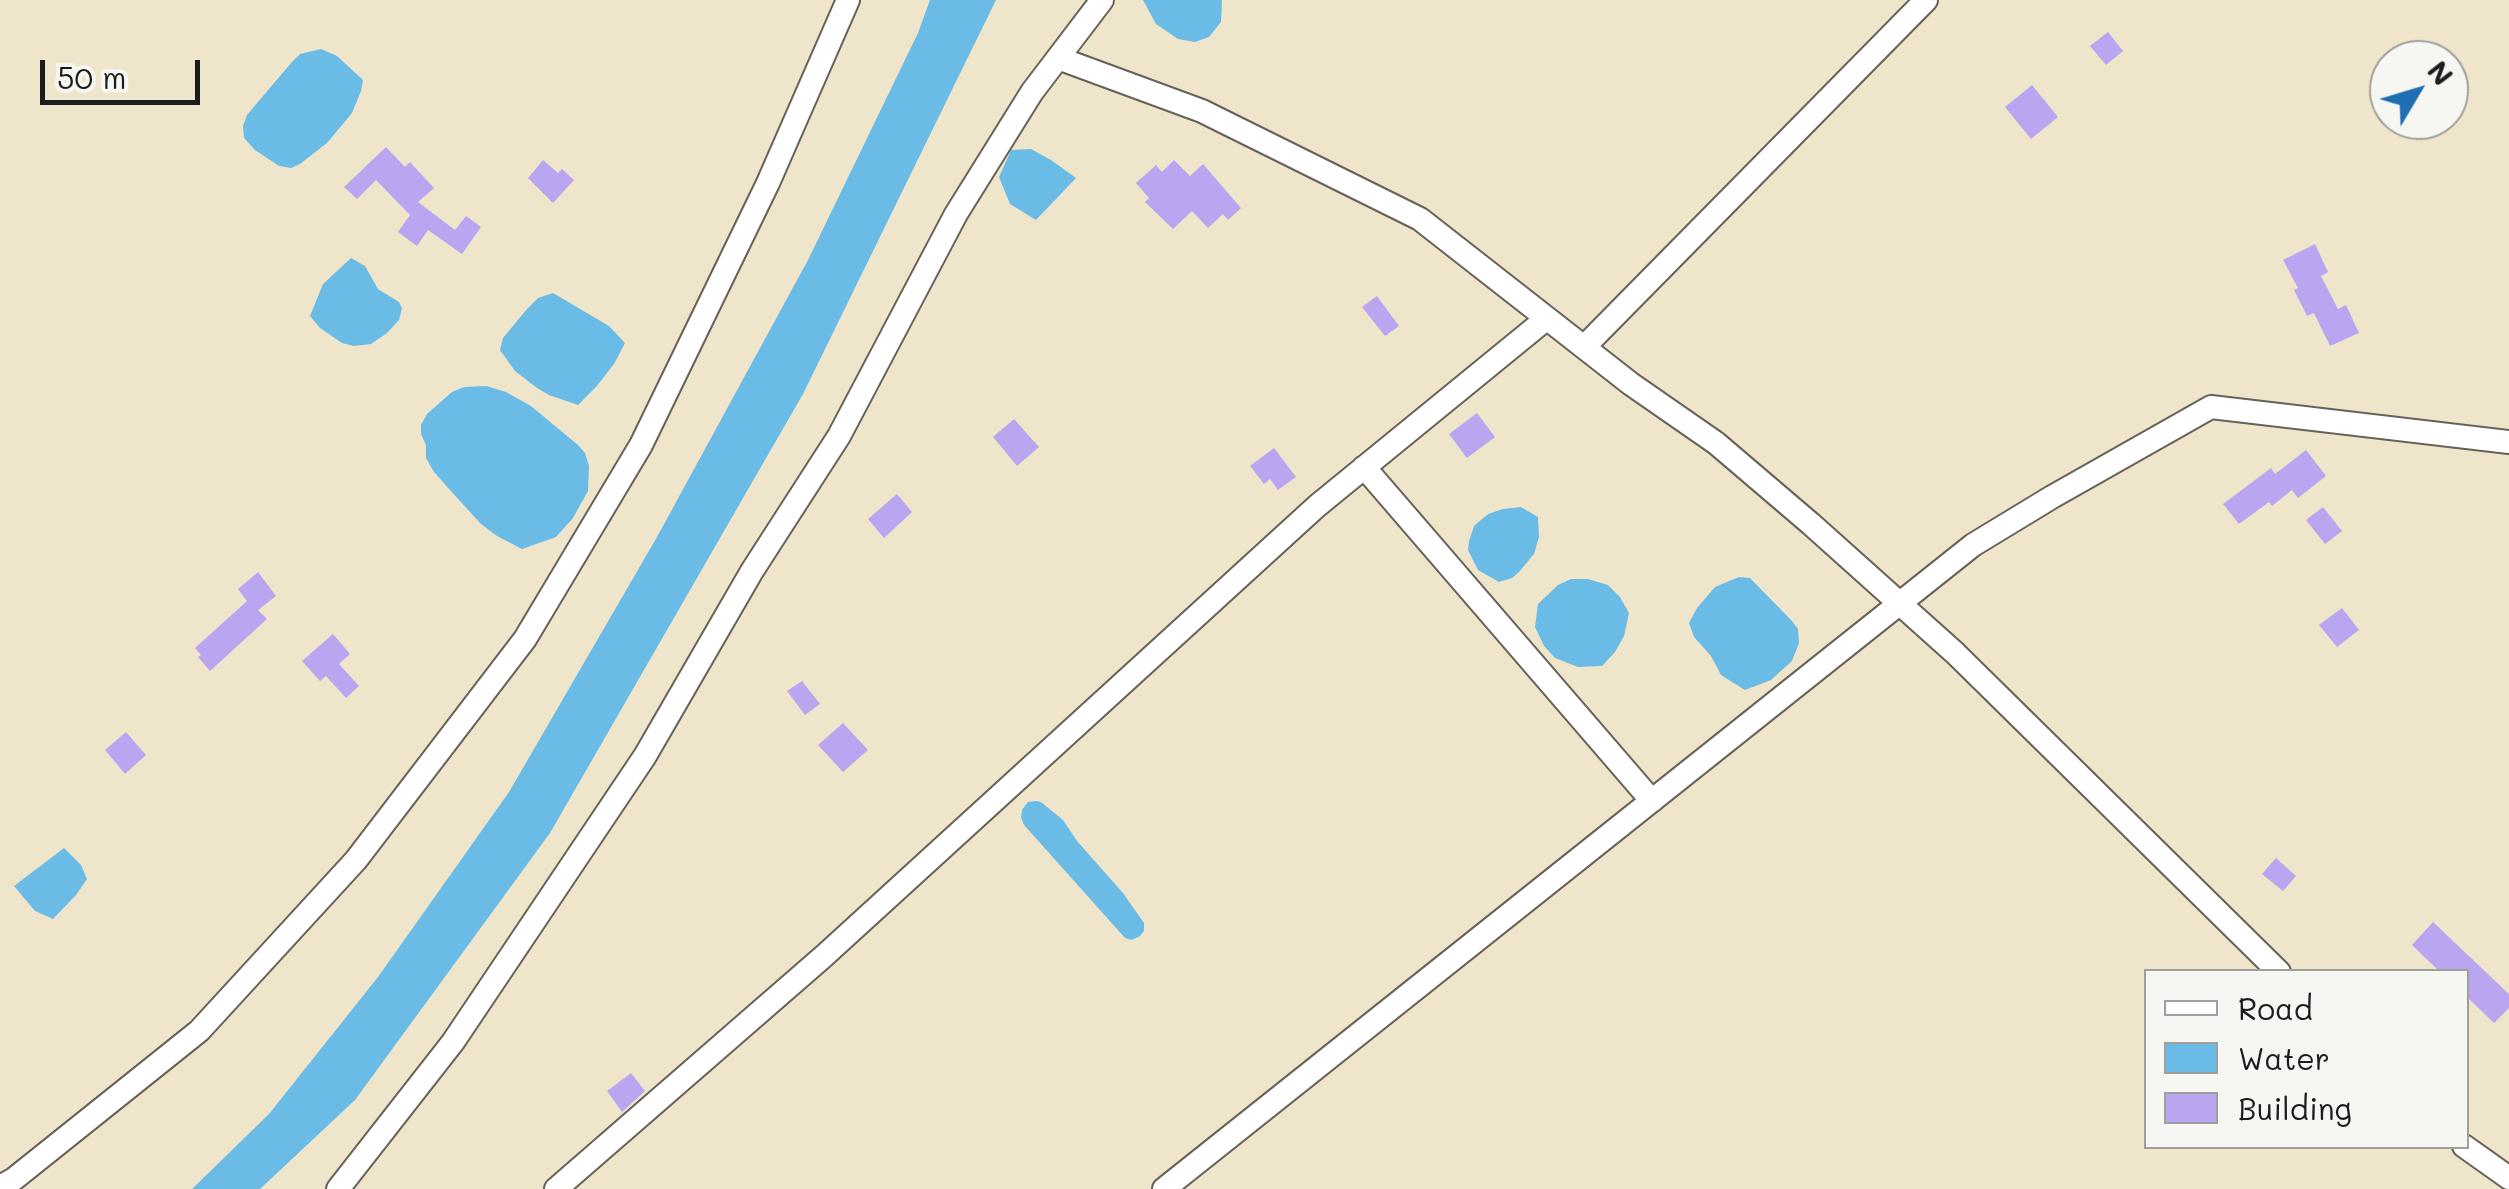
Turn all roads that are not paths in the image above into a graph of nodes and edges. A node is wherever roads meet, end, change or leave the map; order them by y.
1 (848, 0) edge
2 (1102, 0) edge
3 (1926, 0) edge
4 (1058, 58) junction
5 (1546, 318) junction
6 (1584, 348) junction
7 (2509, 442) edge
8 (1364, 468) junction
9 (1900, 604) junction
10 (1652, 801) junction
11 (2276, 969) edge
12 (2468, 1149) edge
13 (2509, 1178) edge
14 (0, 1187) edge
15 (338, 1189) edge
16 (556, 1189) edge
17 (1164, 1189) edge

1 - 14 street
2 - 4 street
3 - 6 street
4 - 5 street
4 - 15 street
5 - 6 street
5 - 8 street
6 - 9 street
7 - 9 street
8 - 10 street
8 - 16 street
9 - 10 street
9 - 11 street
10 - 17 street
12 - 13 street

